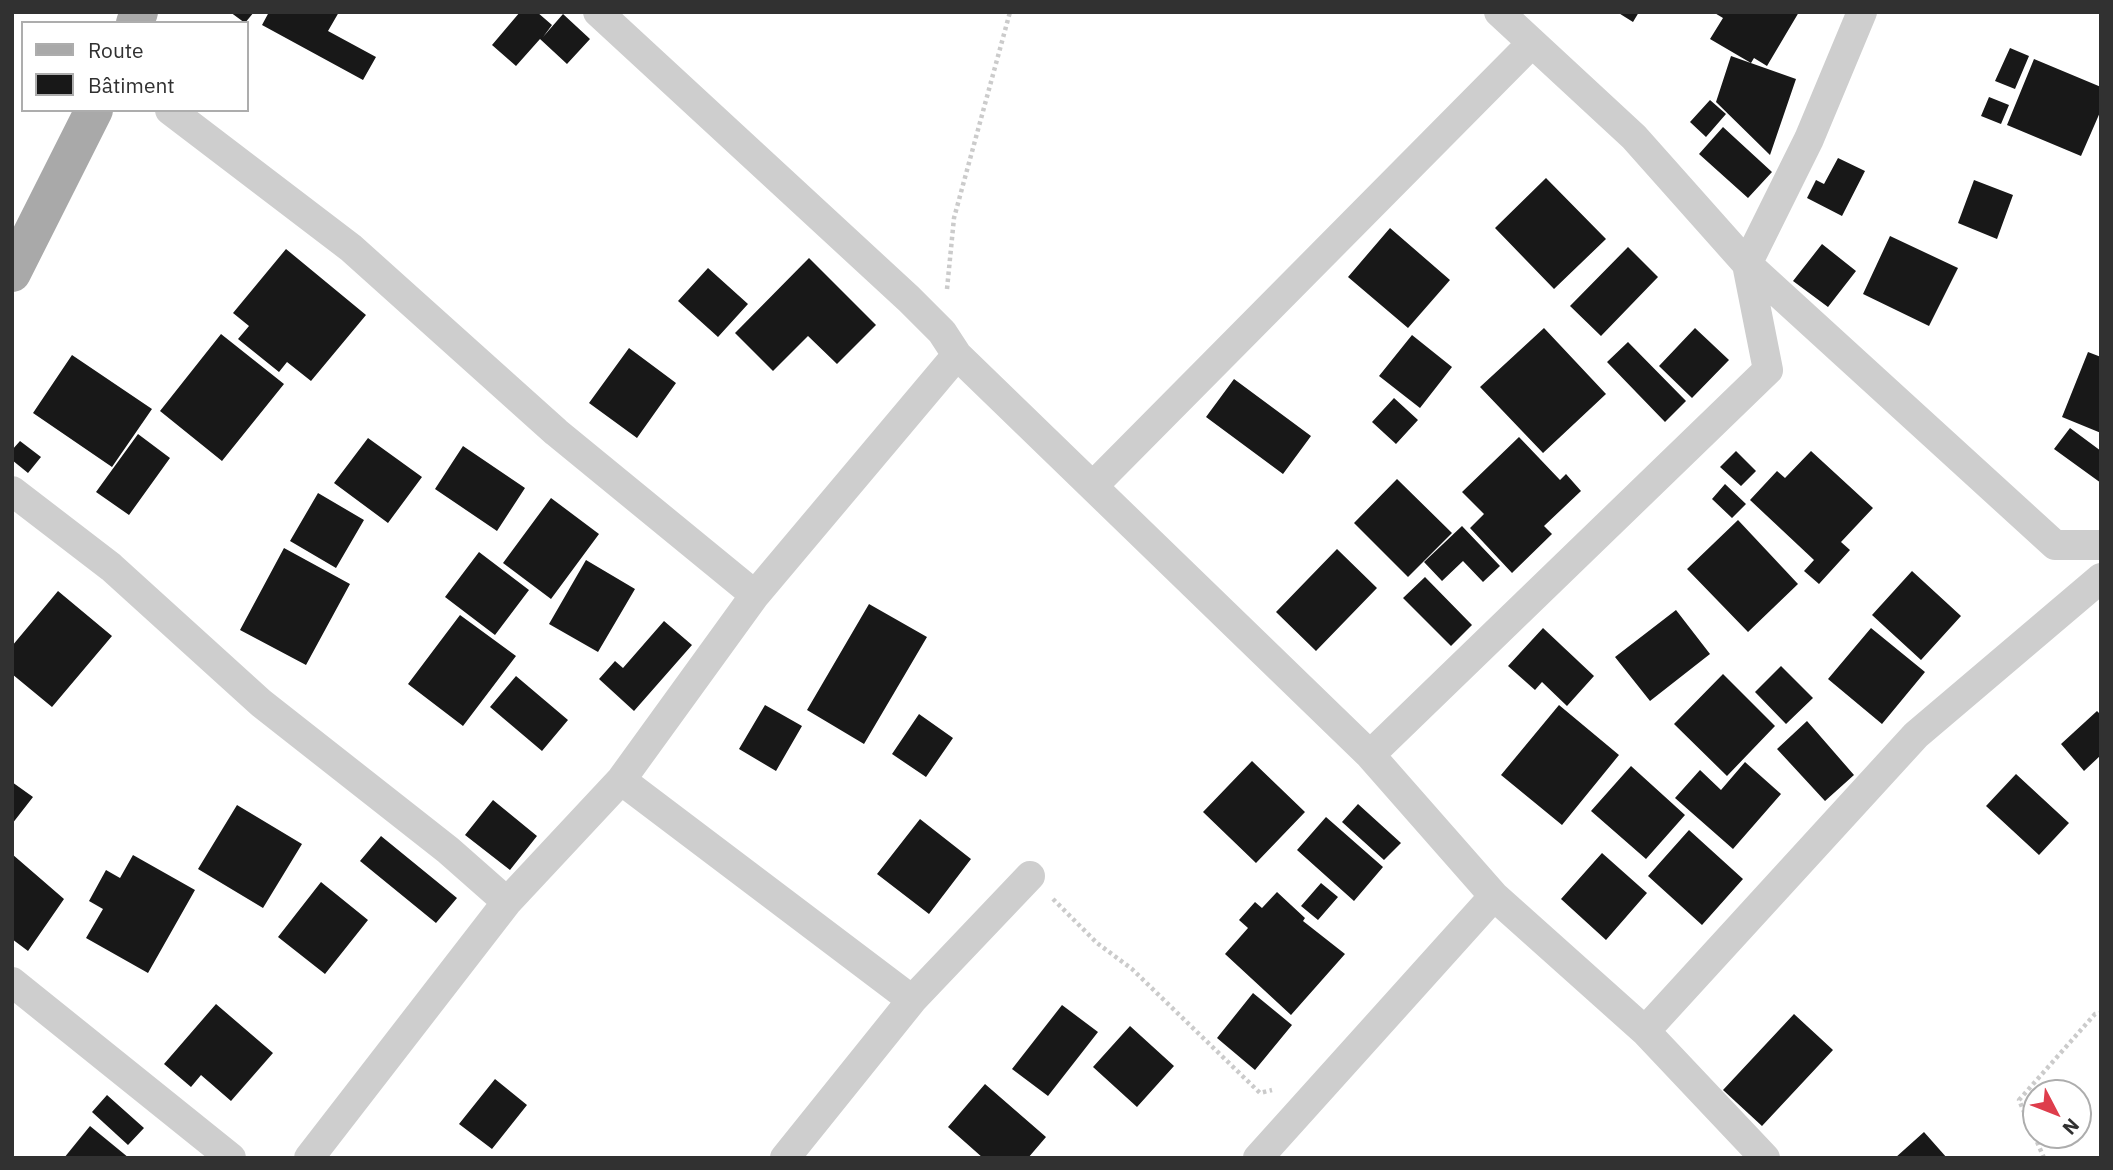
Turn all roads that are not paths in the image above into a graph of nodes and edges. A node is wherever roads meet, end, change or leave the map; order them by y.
1 (598, 12) edge
2 (1499, 12) edge
3 (1862, 12) edge
4 (1532, 43) junction
5 (93, 112) edge
6 (173, 112) edge
7 (1747, 264) junction
8 (12, 273) edge
9 (950, 343) junction
10 (1093, 486) junction
11 (12, 491) edge
12 (2101, 545) edge
13 (2101, 578) edge
14 (755, 595) junction
15 (1370, 755) junction
16 (621, 780) junction
17 (1030, 876) road end
18 (1494, 896) junction
19 (507, 902) junction
20 (12, 982) edge
21 (912, 1000) junction
22 (1645, 1031) junction
23 (231, 1158) edge
24 (309, 1158) edge
25 (785, 1158) edge
26 (1258, 1158) edge
27 (1765, 1158) edge

1 - 9 street
2 - 4 street
3 - 7 street
4 - 7 street
4 - 10 street
5 - 8 main road
6 - 14 street
7 - 12 street
7 - 15 street
9 - 10 street
9 - 14 street
10 - 15 street
11 - 19 street
13 - 22 street
14 - 16 street
15 - 18 street
16 - 19 street
16 - 21 street
17 - 21 street
18 - 22 street
18 - 26 street
19 - 24 street
20 - 23 street
21 - 25 street
22 - 27 street

